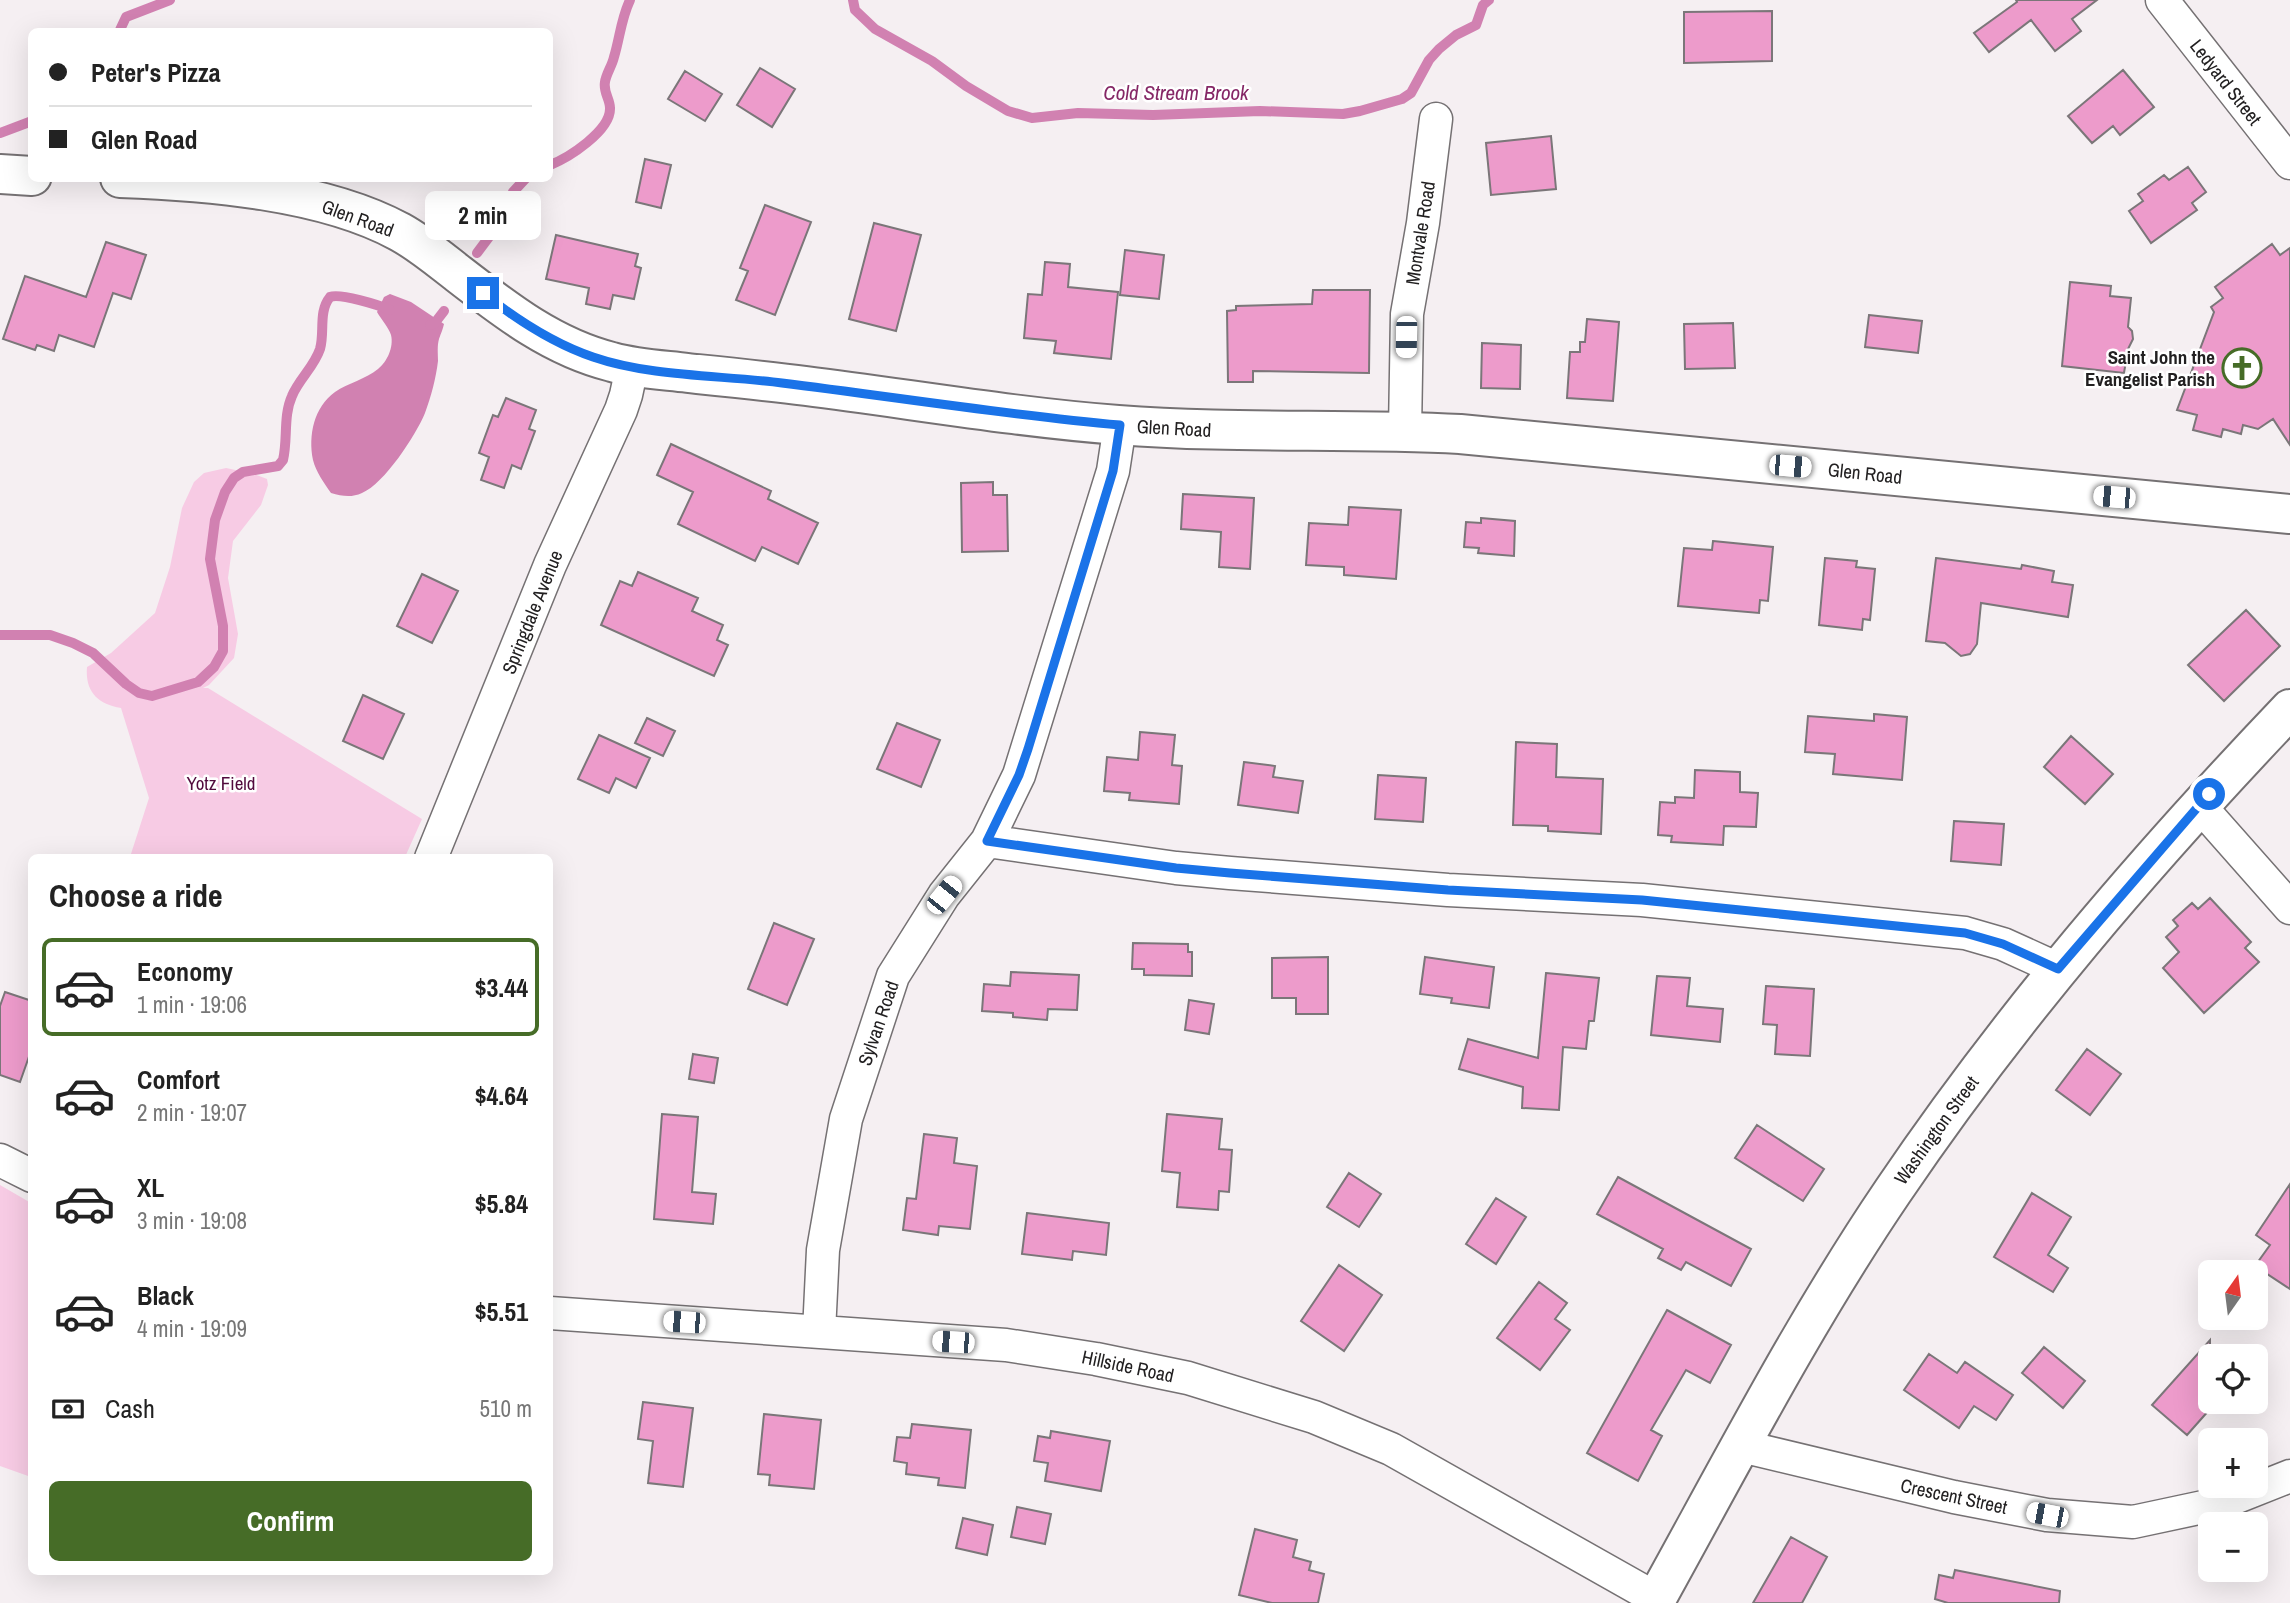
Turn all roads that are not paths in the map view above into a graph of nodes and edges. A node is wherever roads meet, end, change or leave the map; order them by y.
1 (2162, 0) edge
2 (1436, 119) dead end
3 (2290, 163) edge
4 (0, 174) edge
5 (28, 176) edge
6 (184, 182) edge
7 (632, 367) junction
8 (1120, 425) junction
9 (1405, 431) junction
10 (2231, 508) junction
11 (2290, 514) edge
12 (2290, 531) edge
13 (2290, 709) edge
14 (2199, 805) junction
15 (987, 841) junction
16 (433, 854) edge
17 (2290, 908) edge
18 (2058, 969) junction
19 (0, 1160) edge
20 (28, 1174) edge
21 (553, 1312) edge
22 (819, 1332) junction
23 (1741, 1446) junction
24 (2290, 1476) edge
25 (1656, 1601) edge

1 - 3 street, Ledyard Street
2 - 9 street, Montvale Road
4 - 5 street
6 - 7 street, Glen Road
7 - 8 street, Glen Road
7 - 16 street, Springdale Avenue
8 - 9 street, Glen Road
8 - 15 street, Sylvan Road
9 - 10 street, Glen Road
10 - 11 street, Glen Road
10 - 12 street, Glen Road
13 - 14 street, Washington Street
14 - 17 street
14 - 18 street, Washington Street
15 - 18 street
15 - 22 street, Sylvan Road
18 - 23 street, Washington Street
19 - 20 street
21 - 22 street, Hillside Road
22 - 25 street, Hillside Road
23 - 24 street, Crescent Street
23 - 25 street, Washington Street

